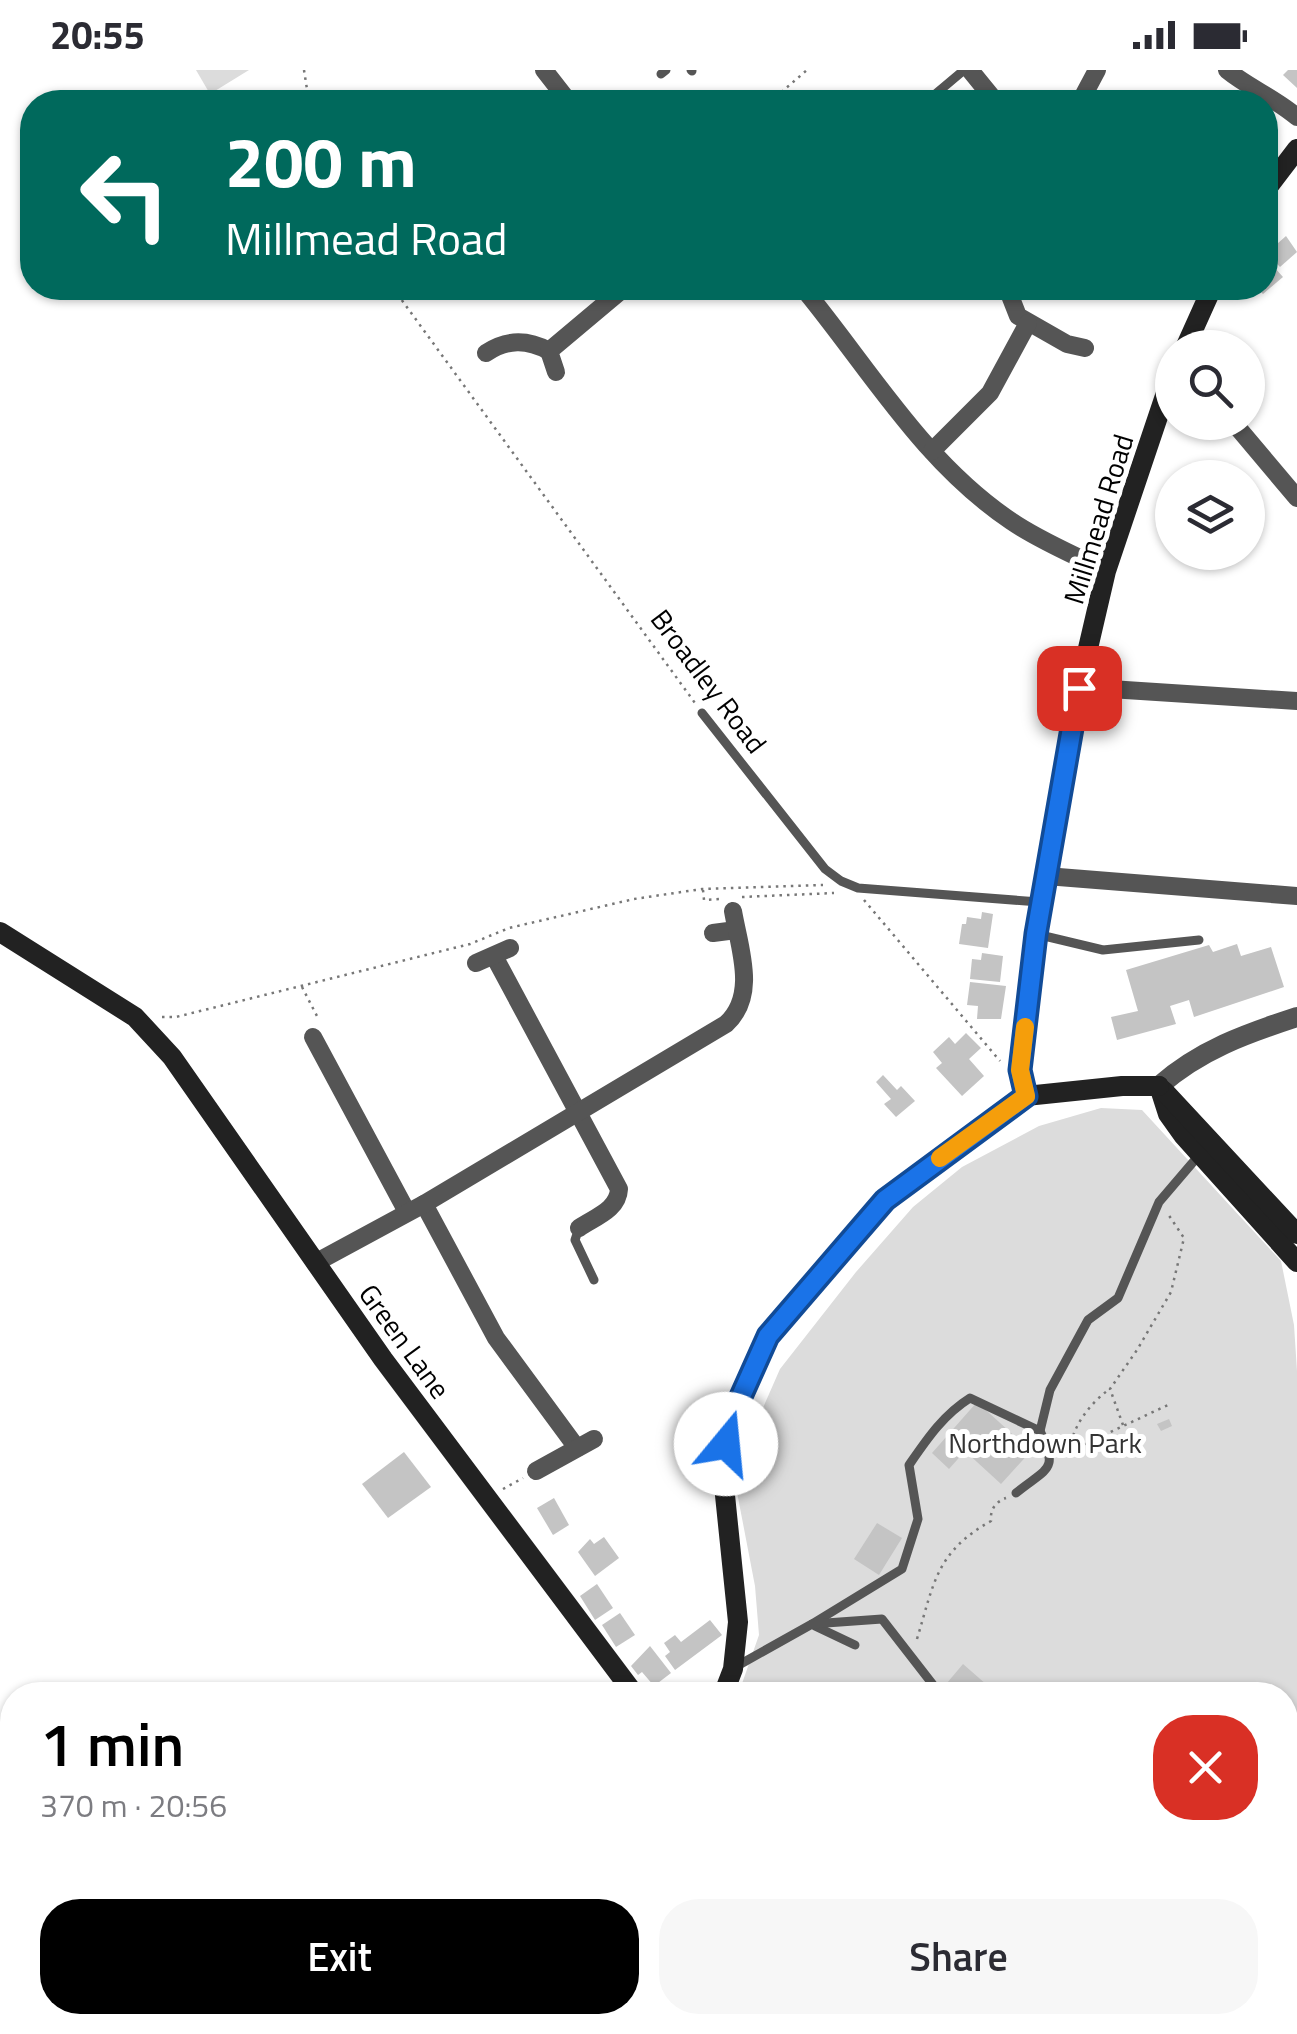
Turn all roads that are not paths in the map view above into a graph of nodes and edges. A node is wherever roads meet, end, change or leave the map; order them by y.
1 (544, 70) edge
2 (967, 70) edge
3 (1227, 70) edge
4 (560, 90) edge
5 (941, 90) edge
6 (985, 90) edge
7 (1255, 90) edge
8 (1297, 149) edge
9 (1278, 174) edge
10 (610, 300) edge
11 (813, 300) edge
12 (1012, 300) edge
13 (1206, 300) edge
14 (1028, 323) junction
15 (1192, 330) edge
16 (1085, 348) dead end
17 (549, 351) junction
18 (486, 353) dead end
19 (556, 372) dead end
20 (1155, 425) edge
21 (1248, 440) edge
22 (932, 451) junction
23 (1297, 498) edge
24 (1106, 571) junction
25 (1079, 688) junction
26 (1297, 700) edge
27 (702, 713) road end
28 (1046, 876) junction
29 (1297, 896) edge
30 (1042, 902) junction
31 (733, 910) dead end
32 (736, 930) junction
33 (0, 932) edge
34 (713, 932) dead end
35 (1036, 934) junction
36 (1199, 940) dead end
37 (493, 956) dead end
38 (1297, 1017) edge
39 (313, 1037) road end
40 (1158, 1086) junction
41 (1026, 1096) junction
42 (580, 1112) junction
43 (1200, 1154) junction
44 (1254, 1202) junction
45 (415, 1208) junction
46 (579, 1228) joint
47 (1297, 1234) edge
48 (1297, 1262) edge
49 (315, 1263) junction
50 (594, 1280) dead end
51 (1040, 1430) junction
52 (536, 1471) road end
53 (1016, 1493) road end
54 (812, 1624) junction
55 (855, 1644) dead end
56 (733, 1668) junction
57 (625, 1682) edge
58 (728, 1682) edge
59 (931, 1682) edge

1 - 4 street
2 - 5 lane
2 - 6 street
3 - 7 street
8 - 9 main road
10 - 17 street
11 - 22 street
12 - 14 street
13 - 15 main road
14 - 16 street
14 - 22 street
17 - 18 street
17 - 19 street
20 - 24 main road, Millmead Road
21 - 23 street
22 - 24 street
24 - 25 main road, Millmead Road
25 - 26 street
25 - 28 main road, Millmead Road
27 - 30 lane, Broadley Road
28 - 29 street
28 - 30 main road, Millmead Road
30 - 35 main road, Millmead Road
31 - 32 street
32 - 34 street
32 - 42 street
33 - 49 main road, Green Lane
35 - 36 lane
35 - 41 main road, Millmead Road
37 - 42 street
38 - 40 street
39 - 45 street
40 - 41 main road
40 - 43 main road
40 - 44 main road
41 - 56 main road
42 - 45 street
42 - 46 street
43 - 44 main road
43 - 51 lane
44 - 47 main road
44 - 48 main road
45 - 49 street
45 - 52 street
46 - 50 lane
49 - 57 main road, Green Lane
51 - 53 lane
51 - 54 lane
54 - 55 lane
54 - 56 lane
54 - 59 lane
56 - 58 main road

